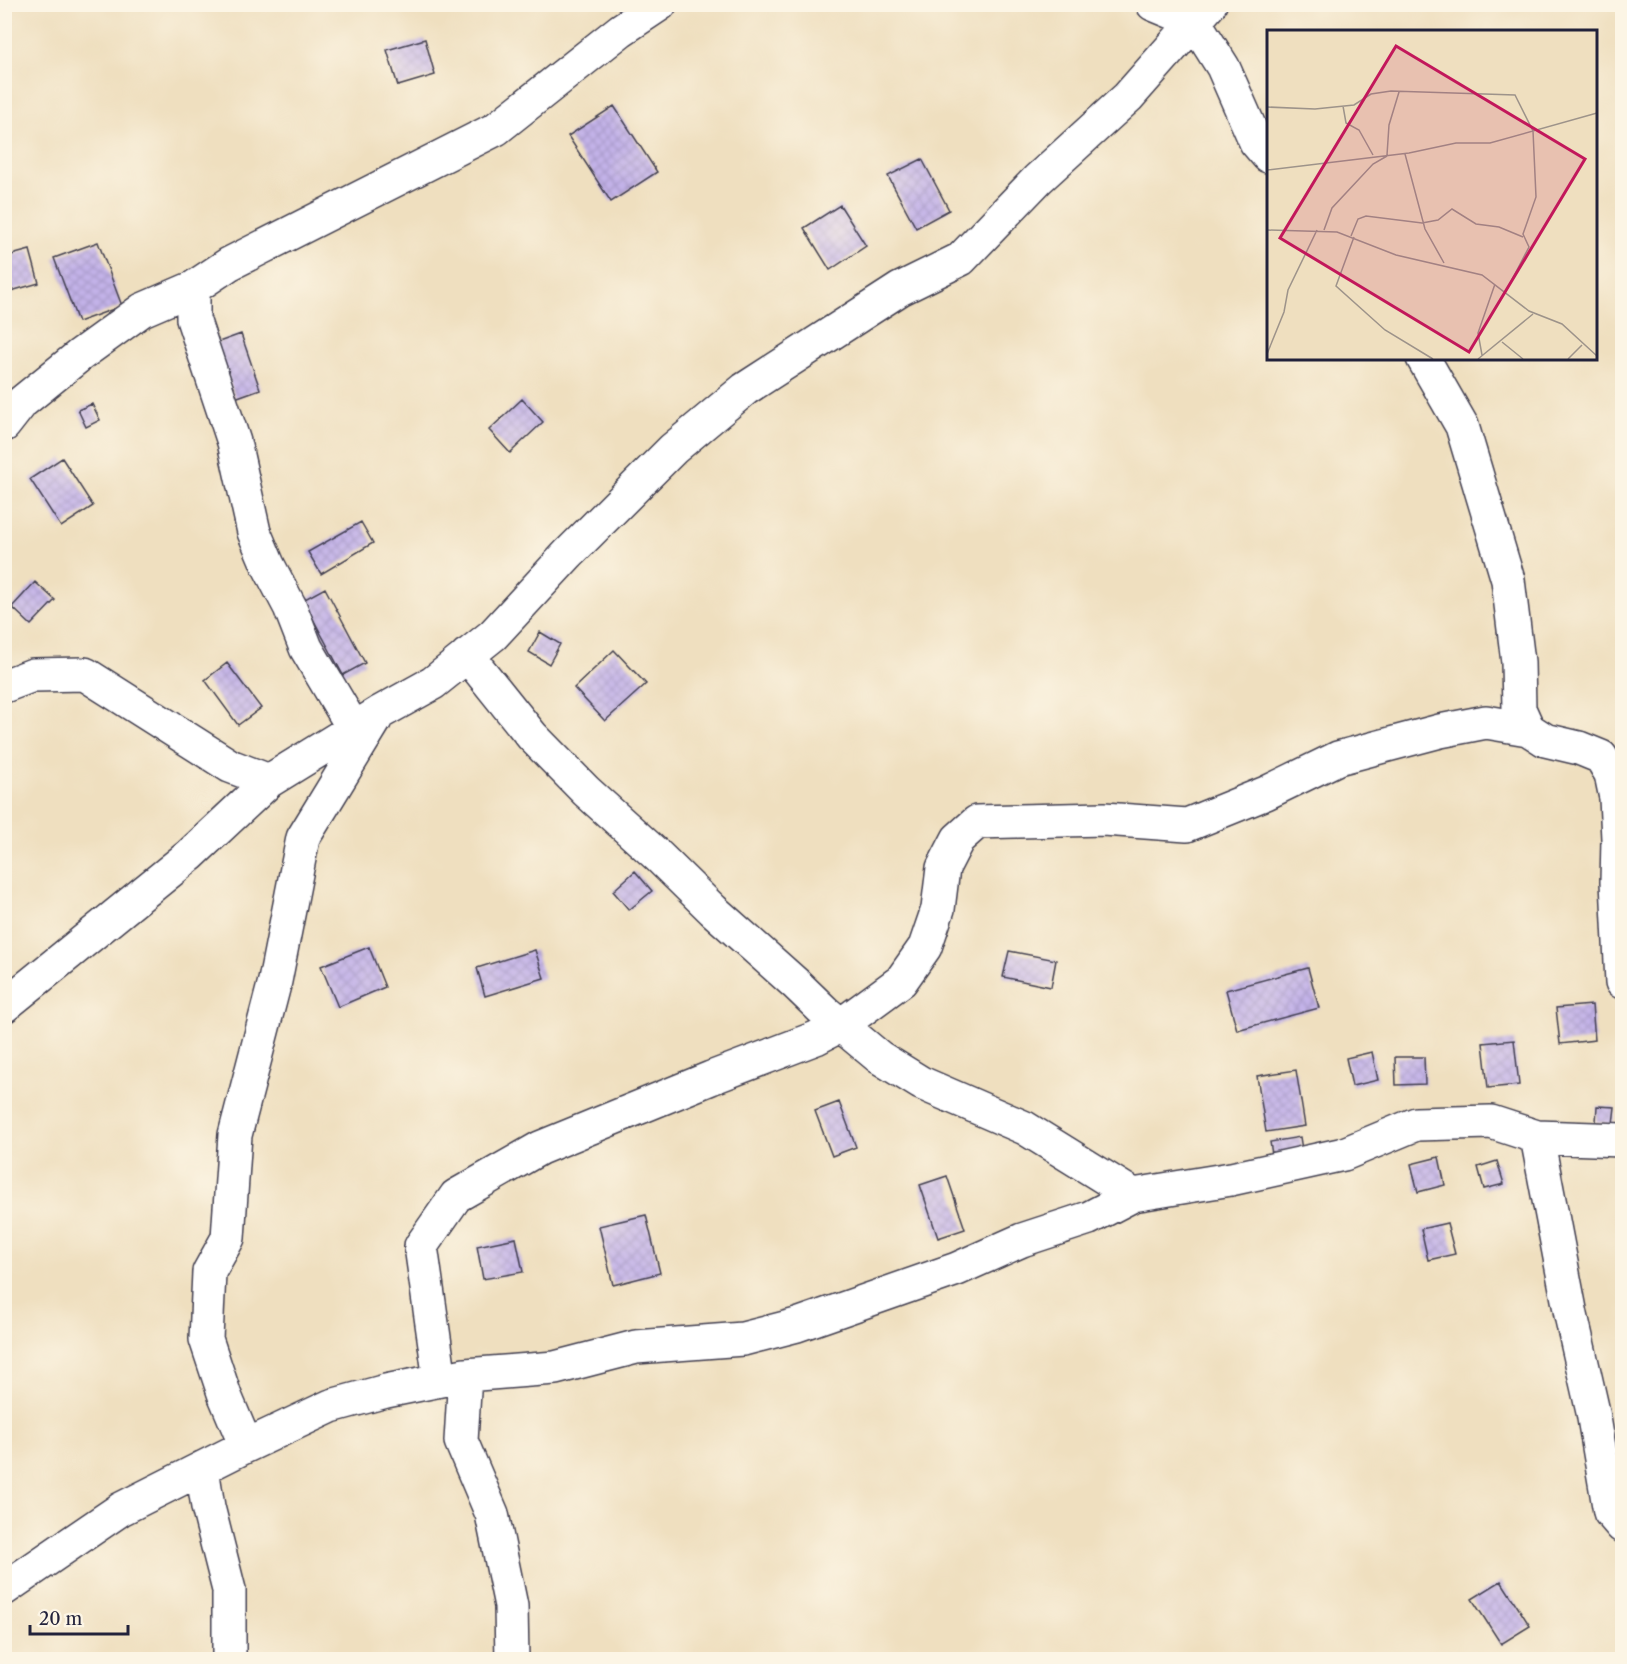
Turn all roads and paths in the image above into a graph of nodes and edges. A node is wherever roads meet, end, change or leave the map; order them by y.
1 (660, 4) edge
2 (1153, 4) edge
3 (1202, 13) edge
4 (1267, 154) edge
5 (193, 288) junction
6 (1424, 360) edge
7 (4, 425) edge
8 (467, 655) junction
9 (4, 686) edge
10 (367, 721) junction
11 (1528, 729) junction
12 (269, 781) junction
13 (1623, 982) edge
14 (4, 1006) edge
15 (841, 1025) junction
16 (1537, 1137) junction
17 (1623, 1140) edge
18 (1133, 1194) junction
19 (453, 1377) junction
20 (246, 1446) junction
21 (202, 1468) junction
22 (1623, 1526) edge
23 (4, 1589) edge
24 (229, 1659) edge
25 (513, 1659) edge

1 - 5 street
2 - 3 street
3 - 4 street
3 - 8 street
5 - 7 street
5 - 10 street
6 - 11 street
8 - 10 street
8 - 15 street
9 - 12 street
10 - 12 street
10 - 20 street
11 - 13 street
11 - 15 street
12 - 14 street
15 - 18 street
15 - 19 street
16 - 17 street
16 - 18 street
16 - 22 street
18 - 19 street
19 - 20 street
19 - 25 street
20 - 21 street
21 - 23 street
21 - 24 street

